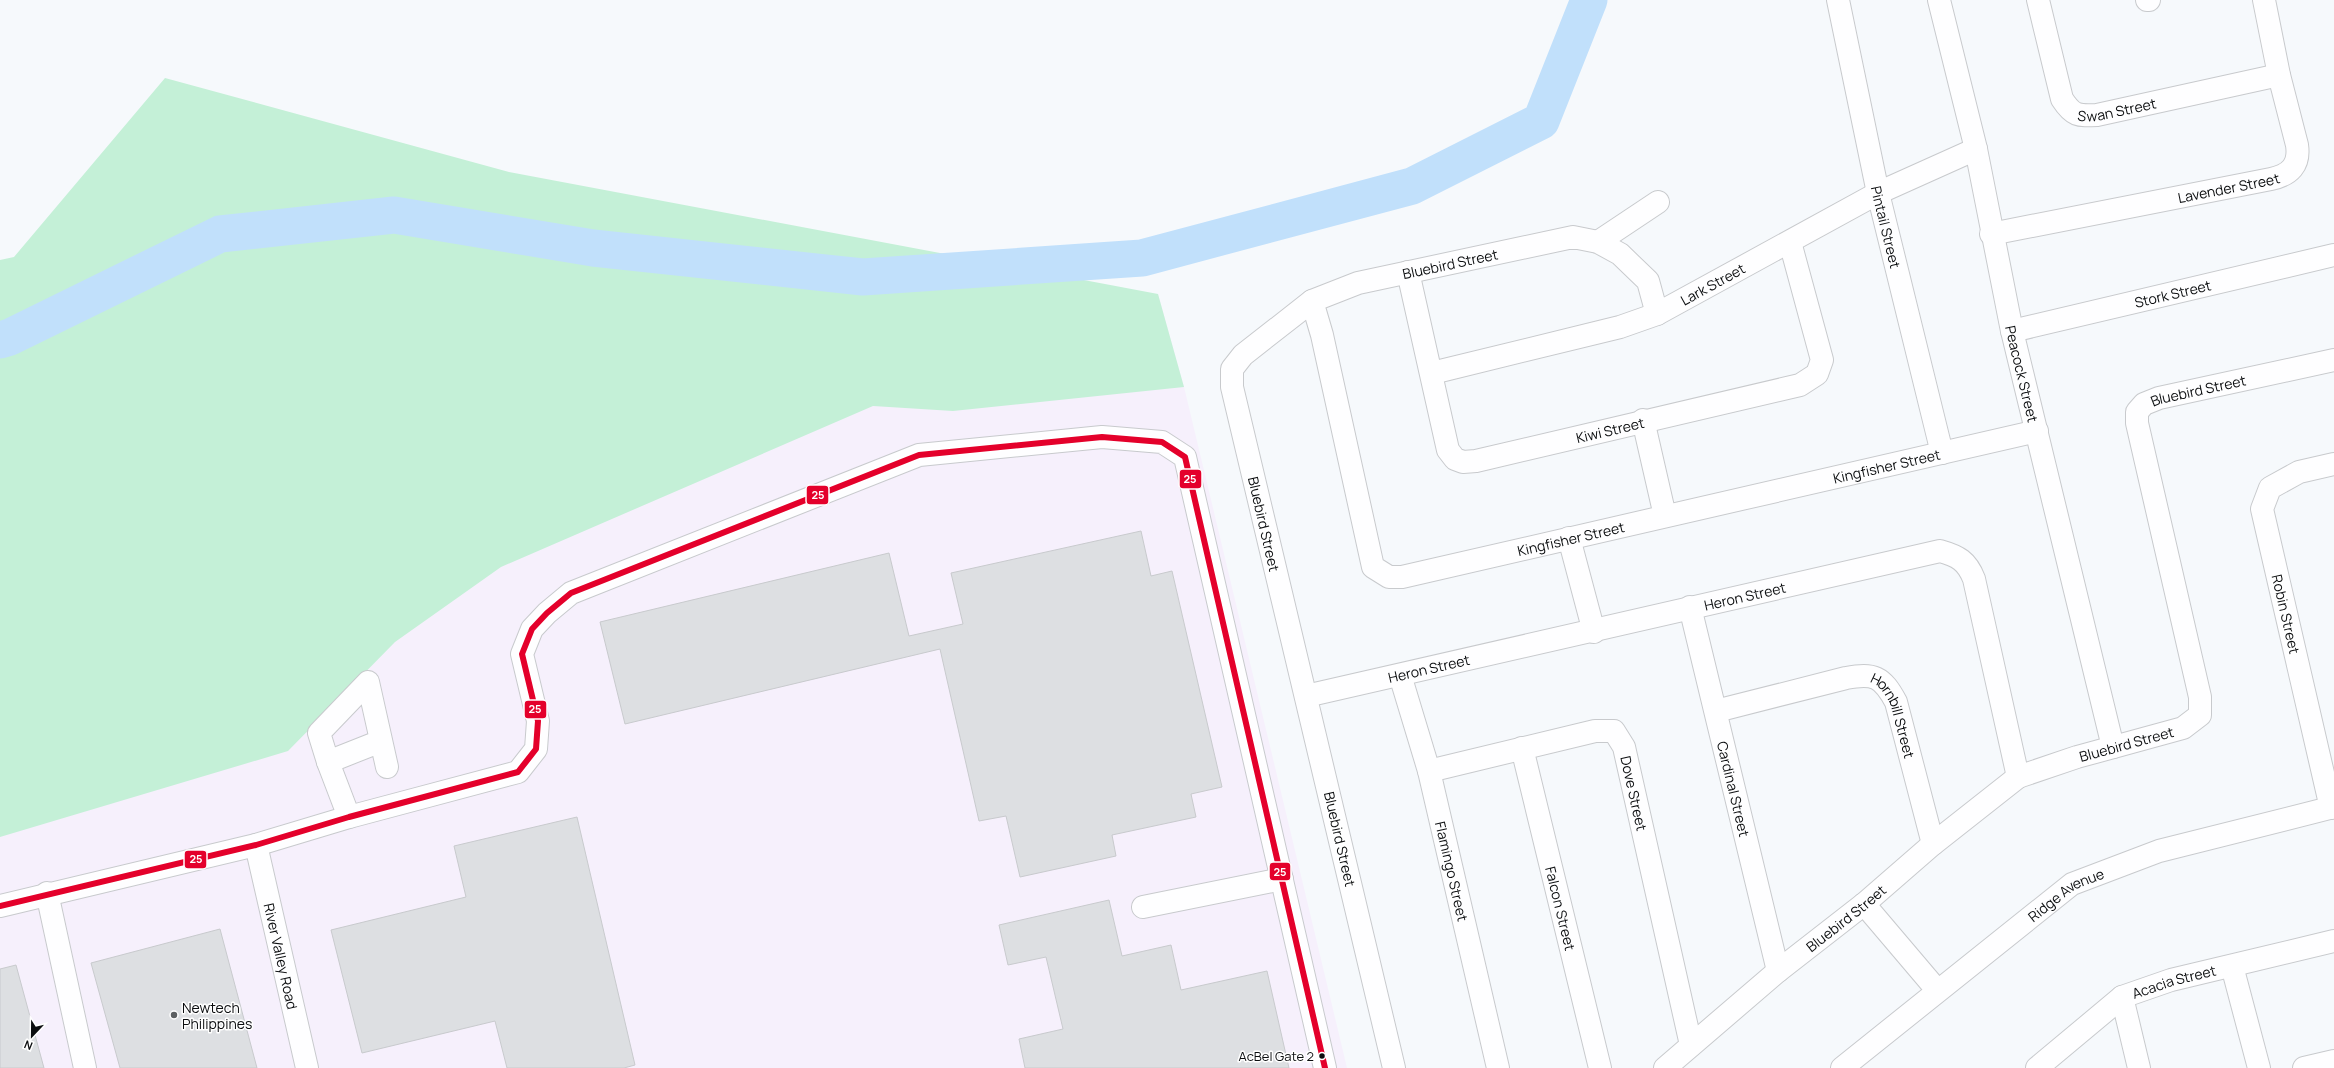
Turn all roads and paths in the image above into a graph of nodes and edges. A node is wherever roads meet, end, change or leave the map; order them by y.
1 (1838, 0) edge
2 (1939, 0) edge
3 (2038, 0) edge
4 (2264, 0) edge
5 (2279, 75) junction
6 (1976, 149) junction
7 (1878, 193) junction
8 (1658, 202) dead end
9 (1991, 234) junction
10 (1598, 242) junction
11 (1790, 242) junction
12 (2334, 255) edge
13 (1408, 272) junction
14 (1312, 301) junction
15 (1657, 314) junction
16 (2012, 331) junction
17 (2334, 360) edge
18 (1432, 373) junction
19 (1643, 420) junction
20 (2037, 431) junction
21 (1942, 453) junction
22 (2334, 464) edge
23 (1665, 516) junction
24 (1570, 538) junction
25 (1690, 607) junction
26 (1594, 632) junction
27 (1400, 675) junction
28 (1306, 696) junction
29 (1716, 711) junction
30 (382, 741) junction
31 (2113, 747) junction
32 (1522, 748) junction
33 (328, 762) junction
34 (387, 767) dead end
35 (1429, 771) junction
36 (2018, 777) junction
37 (2333, 808) edge
38 (349, 816) junction
39 (1933, 844) junction
40 (256, 845) junction
41 (1282, 879) junction
42 (47, 893) junction
43 (1864, 904) junction
44 (0, 906) edge
45 (1143, 907) dead end
46 (2334, 941) edge
47 (2232, 966) junction
48 (1778, 971) junction
49 (1937, 990) junction
50 (2122, 997) junction
51 (1691, 1045) junction
52 (2334, 1061) edge
53 (85, 1068) edge
54 (307, 1068) edge
55 (1325, 1068) edge
56 (1394, 1068) edge
57 (1498, 1068) edge
58 (1600, 1068) edge
59 (1665, 1068) edge
60 (1842, 1068) edge
61 (2037, 1068) edge
62 (2139, 1068) edge
63 (2259, 1068) edge
64 (2304, 1068) edge

1 - 7 street, Pintail Street
2 - 6 street, Peacock Street
3 - 5 street, Swan Street
4 - 5 street, Lavender Street
5 - 9 street, Lavender Street
6 - 7 street, Lark Street
6 - 9 street, Peacock Street
7 - 11 street, Lark Street
7 - 21 street, Pintail Street
8 - 10 street
9 - 16 street, Peacock Street
10 - 13 street, Bluebird Street
10 - 15 street, Bluebird Street
11 - 15 street, Lark Street
11 - 19 street, Kiwi Street
12 - 16 street, Stork Street
13 - 14 street, Bluebird Street
13 - 18 street, Kiwi Street
14 - 24 street, Kingfisher Street
14 - 28 street, Bluebird Street
15 - 18 street, Lark Street
16 - 20 street, Peacock Street
17 - 31 street, Bluebird Street
18 - 19 street, Kiwi Street
19 - 23 street
20 - 21 street, Kingfisher Street
20 - 31 street, Peacock Street
21 - 23 street, Kingfisher Street
22 - 37 street, Robin Street
23 - 24 street, Kingfisher Street
24 - 26 street
25 - 26 street, Heron Street
25 - 29 street, Cardinal Street
25 - 36 street, Heron Street
26 - 27 street, Heron Street
27 - 28 street, Heron Street
27 - 35 street, Flamingo Street
28 - 56 street, Bluebird Street
29 - 39 street, Hornbill Street
29 - 48 street, Cardinal Street
30 - 33 street
30 - 33 street
30 - 34 street
31 - 36 street, Bluebird Street
32 - 35 street, Dove Street
32 - 51 street, Dove Street
32 - 58 street, Falcon Street
33 - 38 street
35 - 57 street, Flamingo Street
36 - 39 street, Bluebird Street
37 - 49 street, Ridge Avenue
38 - 40 street
38 - 41 street
39 - 43 street, Bluebird Street
40 - 42 street
40 - 54 street, River Valley Road
41 - 45 street
41 - 55 street
42 - 44 street
42 - 53 street
43 - 48 street, Bluebird Street
43 - 49 street
46 - 47 street, Acacia Street
47 - 50 street, Acacia Street
47 - 63 street
48 - 51 street, Bluebird Street
49 - 60 street, Ridge Avenue
50 - 61 street, Acacia Street
50 - 62 street
51 - 59 street, Bluebird Street
52 - 64 street

